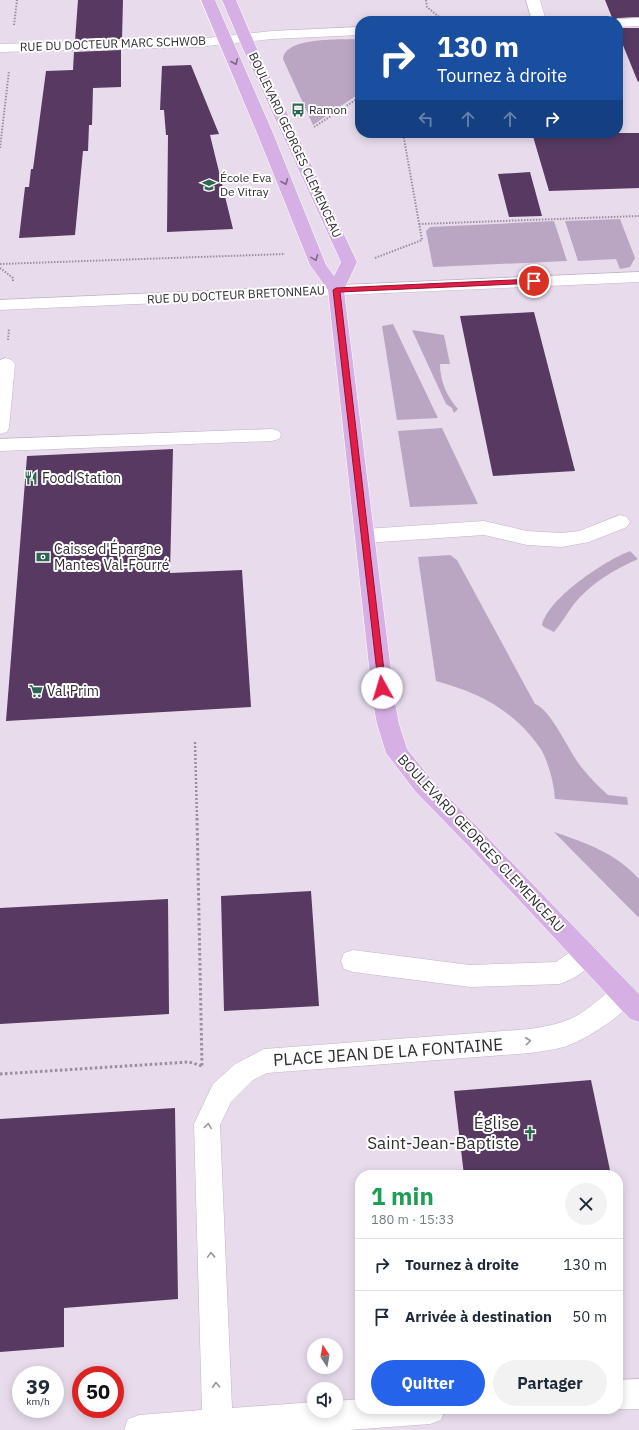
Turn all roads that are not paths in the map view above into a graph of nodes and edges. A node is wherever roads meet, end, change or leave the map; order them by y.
1 (208, 0) edge
2 (229, 0) edge
3 (532, 0) edge
4 (537, 16) edge
5 (639, 22) edge
6 (623, 23) edge
7 (355, 31) edge
8 (245, 37) junction
9 (226, 39) junction
10 (6, 48) edge
11 (639, 277) edge
12 (336, 290) junction
13 (0, 305) edge
14 (6, 364) dead end
15 (0, 428) edge
16 (272, 435) dead end
17 (0, 445) edge
18 (620, 522) dead end
19 (365, 536) junction
20 (586, 955) junction
21 (353, 961) dead end
22 (631, 1003) edge
23 (359, 1414) edge
24 (218, 1424) junction
25 (139, 1430) edge

1 - 9 main road, BOULEVARD GEORGES CLEMENCEAU
2 - 8 main road, BOULEVARD GEORGES CLEMENCEAU
3 - 4 street
5 - 6 street
7 - 8 street, RUE DU DOCTEUR MARC SCHWOB
8 - 9 street, RUE DU DOCTEUR MARC SCHWOB
8 - 12 main road, BOULEVARD GEORGES CLEMENCEAU
9 - 10 street, RUE DU DOCTEUR MARC SCHWOB
9 -> 12 main road, BOULEVARD GEORGES CLEMENCEAU
11 - 12 street, RUE DU DOCTEUR BRETONNEAU
12 - 13 street, RUE DU DOCTEUR BRETONNEAU
12 - 19 main road, BOULEVARD GEORGES CLEMENCEAU
14 - 15 street
16 - 17 street
18 - 19 street
19 - 20 main road, BOULEVARD GEORGES CLEMENCEAU
20 - 21 street
20 - 22 main road, BOULEVARD GEORGES CLEMENCEAU
24 -> 22 street, PLACE JEAN DE LA FONTAINE
23 - 24 street
24 - 25 street

